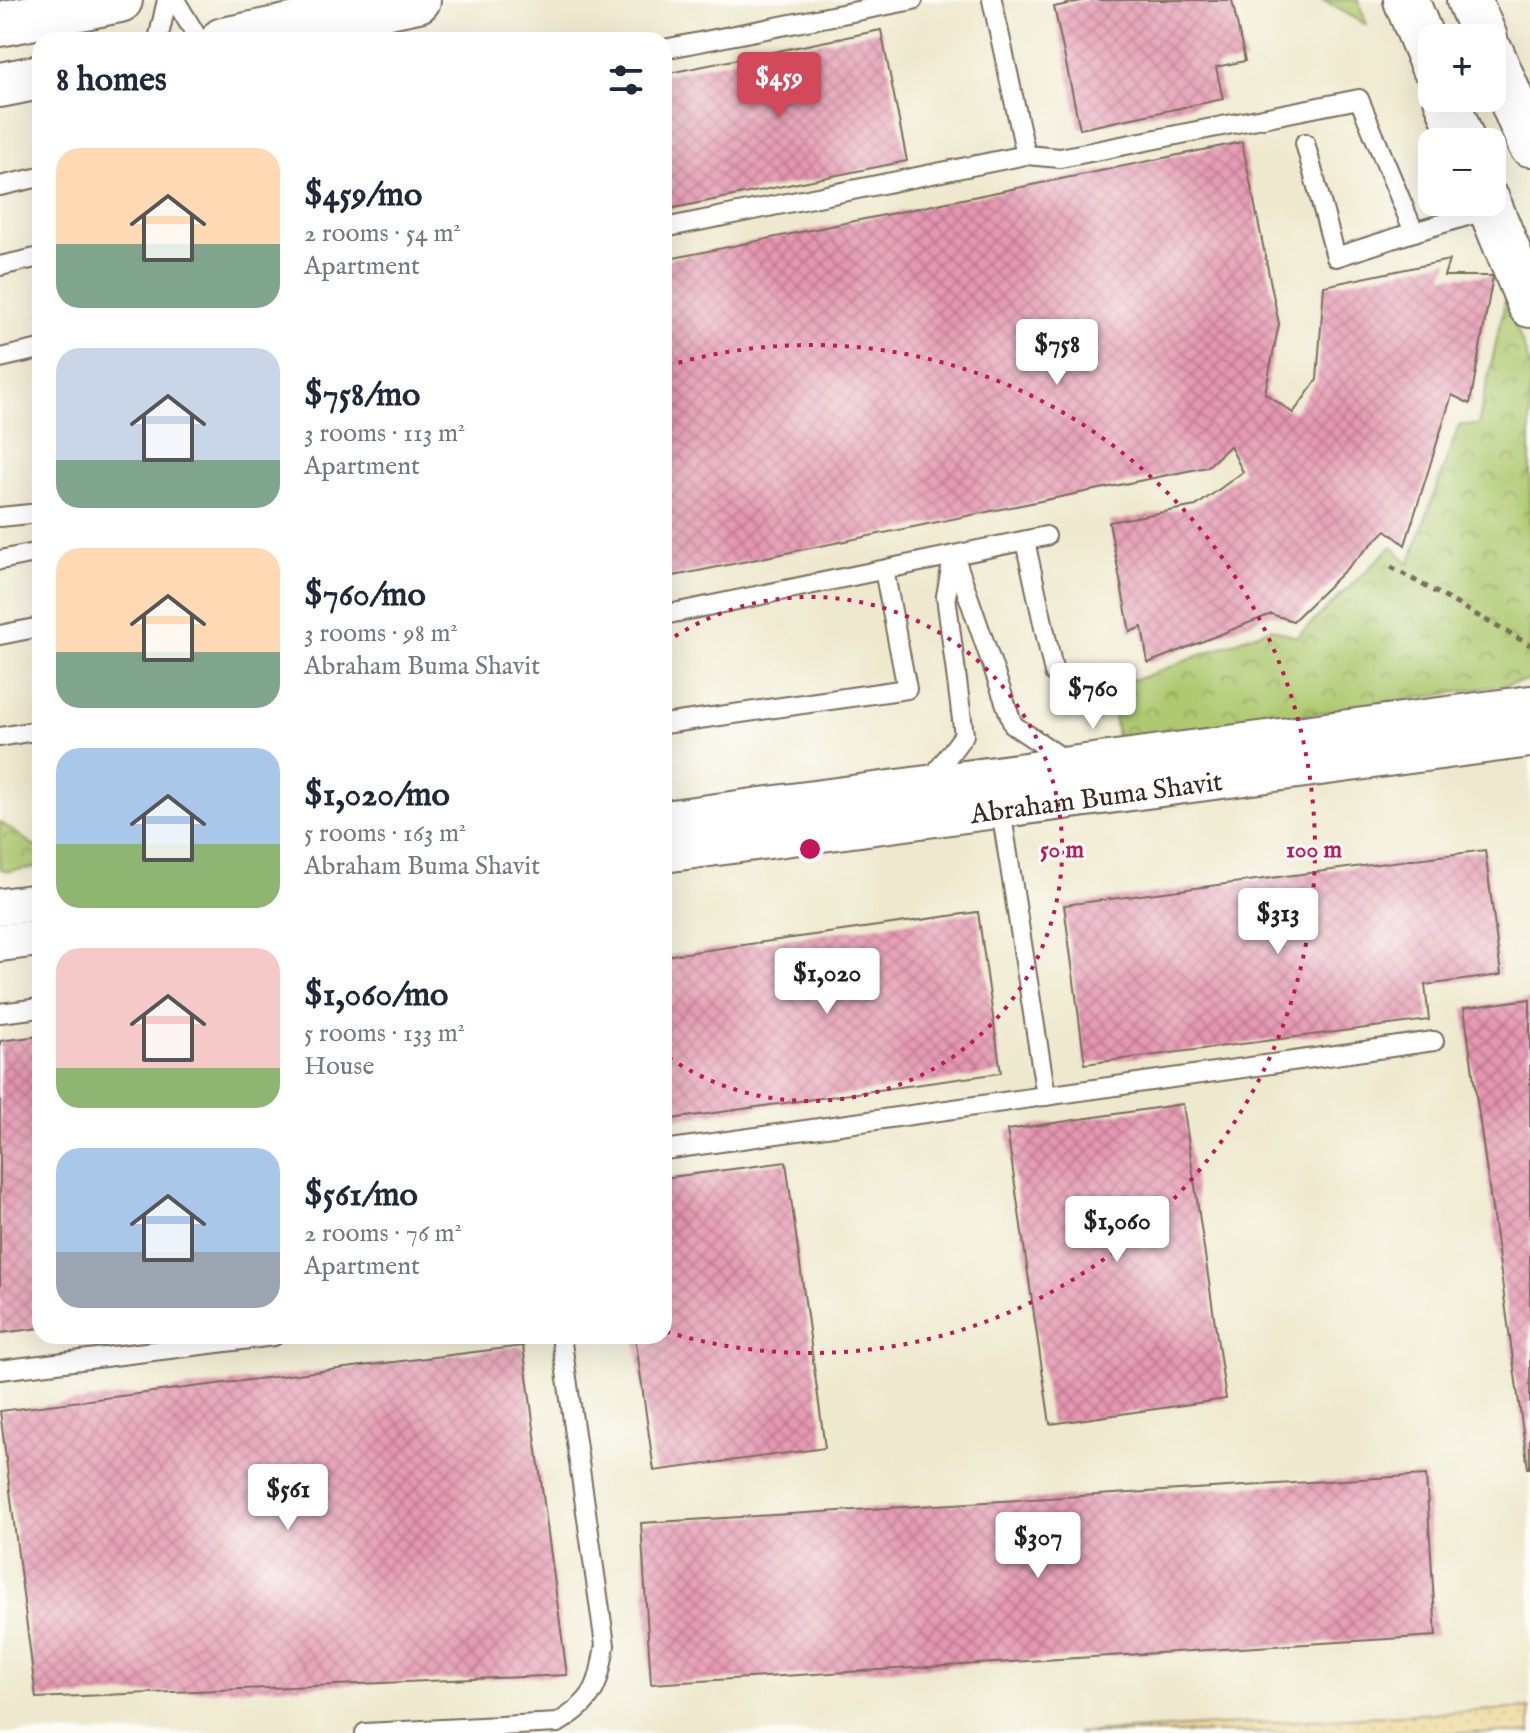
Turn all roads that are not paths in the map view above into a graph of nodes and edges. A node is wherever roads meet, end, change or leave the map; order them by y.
1 (120, 0) edge
2 (167, 0) edge
3 (175, 0) edge
4 (418, 0) edge
5 (913, 0) edge
6 (992, 0) edge
7 (1406, 0) edge
8 (1469, 0) edge
9 (0, 24) edge
10 (1481, 24) edge
11 (1418, 30) edge
12 (160, 32) edge
13 (194, 32) edge
14 (262, 32) edge
15 (672, 47) edge
16 (1506, 78) edge
17 (32, 79) edge
18 (0, 85) edge
19 (1305, 143) dead end
20 (1530, 144) edge
21 (1026, 155) junction
22 (32, 179) edge
23 (0, 186) edge
24 (1460, 216) edge
25 (1493, 216) edge
26 (672, 226) edge
27 (1414, 232) junction
28 (32, 259) edge
29 (0, 266) edge
30 (1530, 305) edge
31 (32, 351) edge
32 (0, 358) edge
33 (32, 514) edge
34 (0, 517) edge
35 (1046, 536) dead end
36 (1025, 541) junction
37 (32, 554) edge
38 (954, 555) junction
39 (0, 560) edge
40 (884, 570) junction
41 (672, 613) edge
42 (32, 629) edge
43 (0, 635) edge
44 (1054, 673) dead end
45 (1530, 704) edge
46 (672, 723) edge
47 (32, 731) edge
48 (0, 737) edge
49 (1530, 739) edge
50 (1073, 764) junction
51 (928, 783) junction
52 (1001, 810) junction
53 (672, 818) edge
54 (672, 853) edge
55 (32, 903) edge
56 (0, 907) edge
57 (32, 939) edge
58 (0, 943) edge
59 (32, 1009) edge
60 (0, 1013) edge
61 (1434, 1041) dead end
62 (1046, 1096) junction
63 (672, 1149) edge
64 (210, 1344) edge
65 (562, 1344) edge
66 (0, 1370) edge
67 (365, 1733) edge

1 - 9 street
2 - 12 lane
3 - 13 lane
4 - 14 street
5 - 15 lane
6 - 21 lane
7 - 11 street
8 - 10 street
16 - 20 street
17 - 18 street
19 - 27 lane
21 - 26 lane
21 - 27 lane
22 - 23 lane
24 - 27 lane
25 - 30 street
28 - 29 lane
31 - 32 lane
33 - 34 lane
35 - 36 lane
36 - 38 lane
36 - 44 lane
37 - 39 lane
38 - 40 lane
38 - 50 lane
38 - 51 lane
40 - 41 lane
40 - 46 lane
42 - 43 lane
45 - 50 street, Abraham Buma Shavit
47 - 48 lane
49 - 52 street, Abraham Buma Shavit
50 - 51 street, Abraham Buma Shavit
51 - 53 street, Abraham Buma Shavit
52 - 54 street, Abraham Buma Shavit
52 - 62 lane
55 - 56 street
57 - 58 street
59 - 60 lane
61 - 62 lane
62 - 63 lane
64 - 66 lane
65 - 67 lane

